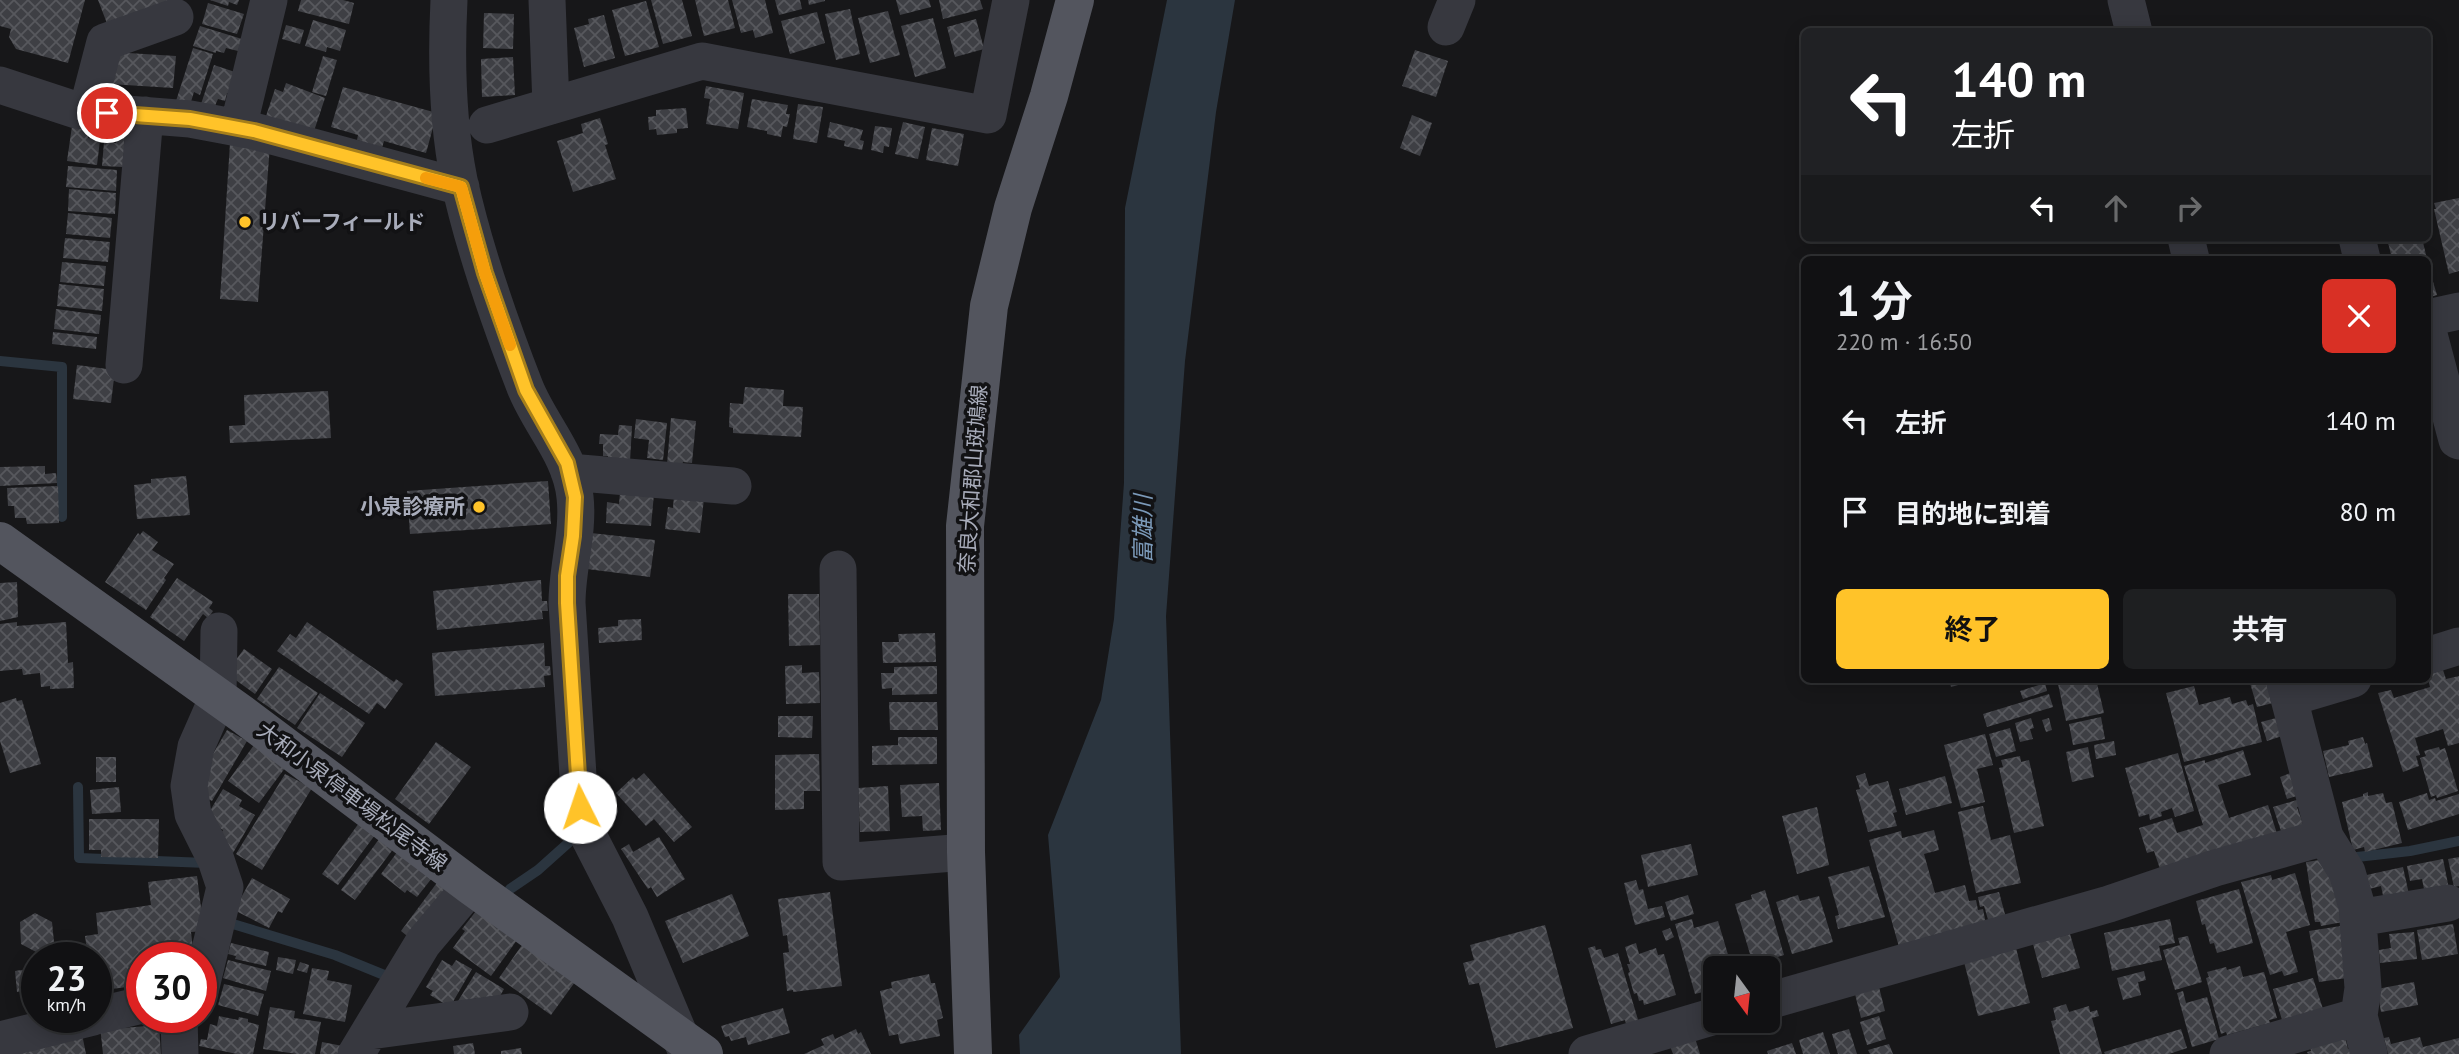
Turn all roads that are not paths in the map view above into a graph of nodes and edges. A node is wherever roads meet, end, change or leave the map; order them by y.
1 (269, 0) edge
2 (449, 0) edge
3 (1011, 0) edge
4 (1075, 0) edge
5 (2126, 0) edge
6 (553, 1) edge
7 (175, 17) dead end
8 (2133, 28) edge
9 (2, 96) edge
10 (551, 106) junction
11 (87, 111) junction
12 (145, 115) junction
13 (487, 125) dead end
14 (238, 128) junction
15 (461, 187) junction
16 (2459, 311) edge
17 (2431, 317) edge
18 (2431, 341) edge
19 (124, 365) dead end
20 (2459, 441) edge
21 (581, 473) junction
22 (733, 486) dead end
23 (0, 541) edge
24 (838, 569) dead end
25 (219, 631) dead end
26 (2459, 646) edge
27 (2431, 655) edge
28 (2326, 683) edge
29 (2286, 689) edge
30 (218, 697) junction
31 (2325, 837) junction
32 (966, 852) junction
33 (471, 886) junction
34 (2448, 903) dead end
35 (2358, 918) junction
36 (211, 942) edge
37 (1780, 998) edge
38 (510, 1012) dead end
39 (2359, 1016) junction
40 (1703, 1020) edge
41 (28, 1033) edge
42 (179, 1033) edge
43 (0, 1040) edge
44 (363, 1042) edge
45 (691, 1048) edge
46 (180, 1054) edge
47 (973, 1054) edge
48 (1587, 1054) edge
49 (2228, 1054) edge
50 (2369, 1054) edge

1 - 14 street
2 - 15 street
3 - 10 street
4 - 32 main road, 奈良大和郡山斑鳩線
5 - 8 street
6 - 10 street
7 - 11 street
9 - 11 street
10 - 13 street
11 - 12 street
12 - 14 street
12 - 19 street
14 - 15 street
15 - 21 street
16 - 17 street
18 - 20 street
21 - 22 street
21 - 45 street
23 - 30 main road, 大和小泉停車場松尾寺線
24 - 32 street
25 - 30 street
26 - 27 street
28 - 29 street
29 - 31 street
30 - 33 main road, 大和小泉停車場松尾寺線
30 - 36 street
31 - 35 street
31 - 37 street
32 - 47 main road, 奈良大和郡山斑鳩線
33 - 44 street
33 - 45 main road, 大和小泉停車場松尾寺線
34 - 35 street
35 - 39 street
38 - 44 street
39 - 49 street
39 - 50 street
40 - 48 street
41 - 43 street
42 - 46 street

